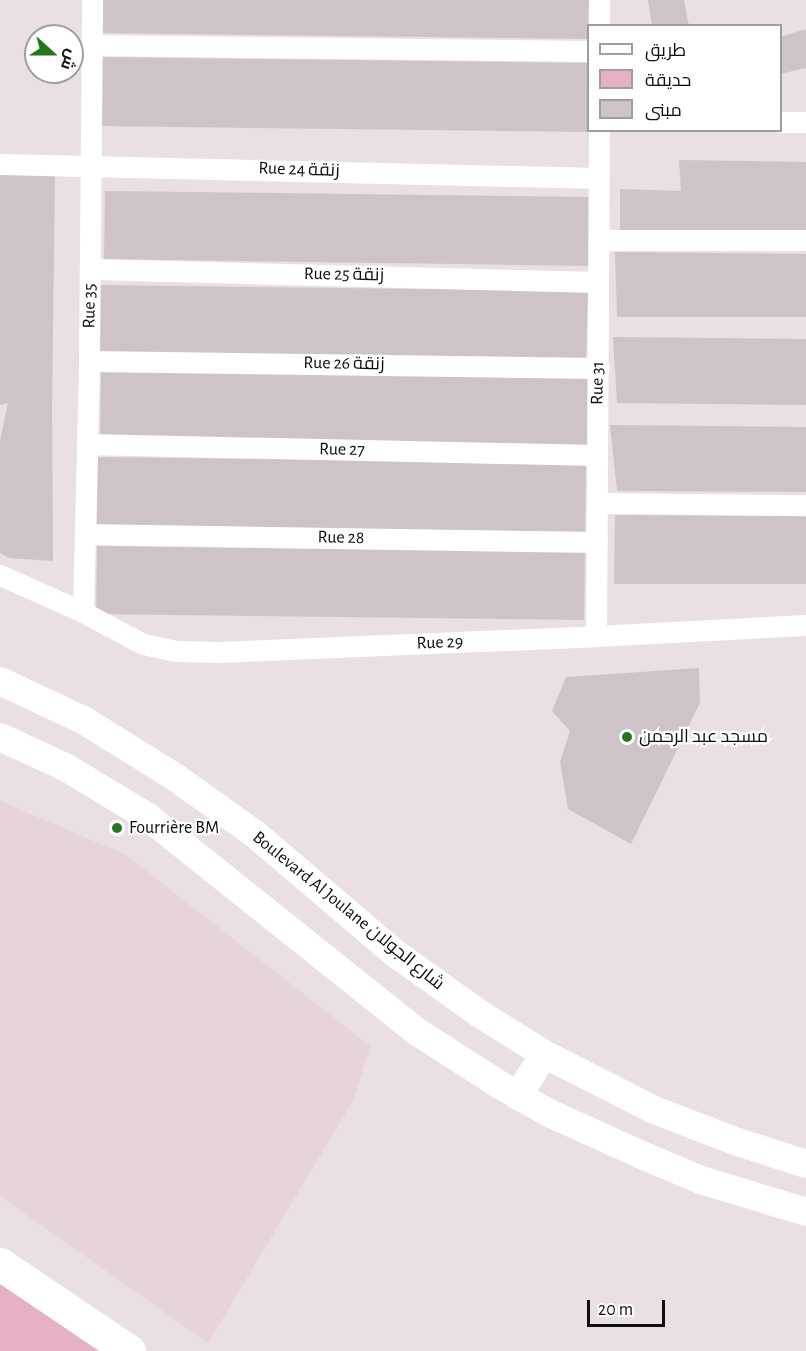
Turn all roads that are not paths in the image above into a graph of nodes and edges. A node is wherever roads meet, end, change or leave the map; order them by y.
1 (92, 0) edge
2 (599, 0) edge
3 (599, 24) edge
4 (93, 45) junction
5 (587, 51) edge
6 (782, 122) edge
7 (806, 122) edge
8 (599, 132) edge
9 (0, 164) edge
10 (90, 164) junction
11 (597, 178) junction
12 (598, 240) junction
13 (806, 240) edge
14 (91, 269) junction
15 (598, 282) junction
16 (89, 361) junction
17 (599, 368) junction
18 (87, 444) junction
19 (597, 455) junction
20 (598, 503) junction
21 (806, 505) edge
22 (85, 534) junction
23 (597, 542) junction
24 (0, 575) edge
25 (83, 612) junction
26 (806, 625) edge
27 (596, 636) junction
28 (0, 681) edge
29 (0, 736) edge
30 (544, 1054) junction
31 (518, 1096) junction
32 (806, 1164) edge
33 (806, 1212) edge
34 (0, 1264) edge
35 (51, 1299) junction
36 (112, 1351) edge
37 (129, 1351) edge

1 - 4 street, Rue 35
2 - 3 street
4 - 5 street
4 - 10 street, Rue 35
6 - 7 street
8 - 11 street, Rue 31
9 - 10 street, Rue 24 زنقة
10 - 11 street, Rue 24 زنقة
10 - 14 street, Rue 35
11 - 12 street, Rue 31
12 - 13 street
12 - 15 street, Rue 31
14 - 15 street, Rue 25 زنقة
14 - 16 street, Rue 35
15 - 17 street, Rue 31
16 - 17 street, Rue 26 زنقة
16 - 18 street, Rue 35
17 - 19 street, Rue 31
18 - 19 street, Rue 27
18 - 22 street, Rue 35
19 - 20 street, Rue 31
20 - 21 street
20 - 23 street, Rue 31
22 - 23 street, Rue 28
22 - 25 street, Rue 35
23 - 27 street, Rue 31
24 - 25 street, Rue 29
25 - 27 street, Rue 29
26 - 27 street, Rue 29
28 - 30 main road, Boulevard Al Joulane شارع الجولان
29 - 31 main road
30 - 31 main road
30 - 32 main road, Boulevard Al Joulane شارع الجولان
31 - 33 main road
34 - 35 highway
35 - 36 highway
35 - 37 highway

